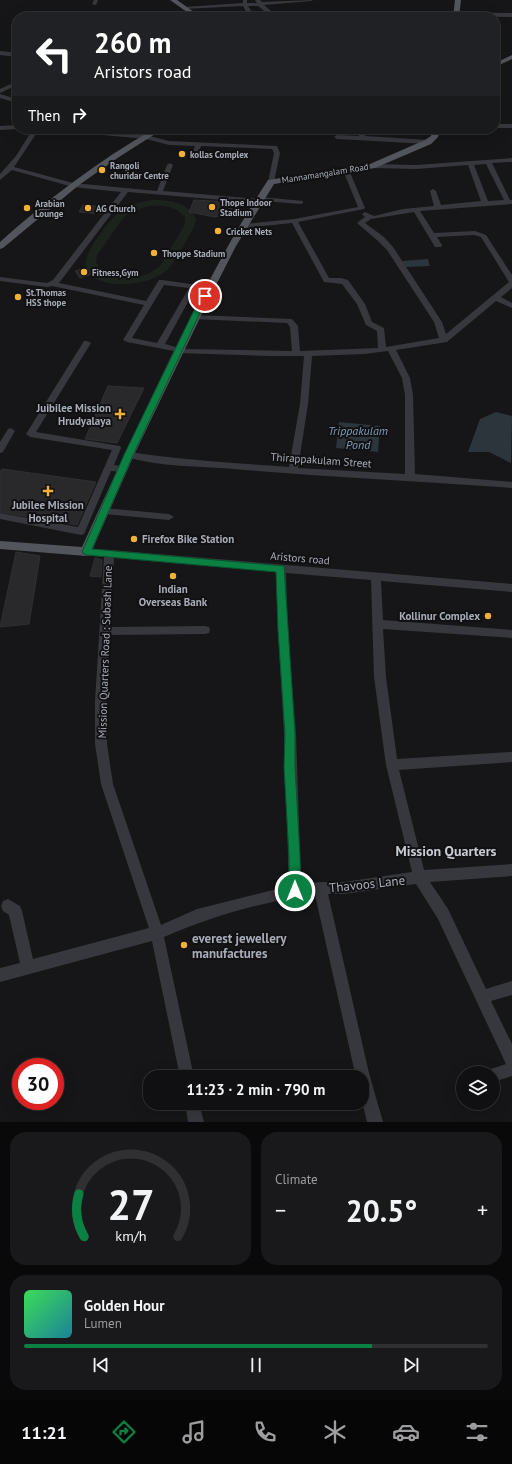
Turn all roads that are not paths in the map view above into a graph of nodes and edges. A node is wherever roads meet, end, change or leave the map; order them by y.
1 (173, 0) edge
2 (311, 0) edge
3 (458, 0) edge
4 (284, 1) edge
5 (245, 2) edge
6 (259, 3) edge
7 (230, 5) edge
8 (184, 8) junction
9 (190, 12) edge
10 (250, 12) edge
11 (269, 12) edge
12 (456, 12) edge
13 (500, 15) edge
14 (512, 15) edge
15 (3, 53) edge
16 (0, 58) edge
17 (512, 58) edge
18 (500, 63) edge
19 (12, 85) edge
20 (0, 91) edge
21 (0, 96) edge
22 (12, 100) edge
23 (500, 126) edge
24 (512, 126) edge
25 (12, 127) edge
26 (0, 128) edge
27 (32, 134) edge
28 (120, 134) edge
29 (150, 134) edge
30 (362, 134) edge
31 (435, 134) edge
32 (145, 137) junction
33 (337, 137) dead end
34 (362, 138) junction
35 (428, 142) junction
36 (198, 145) junction
37 (194, 157) dead end
38 (512, 160) edge
39 (488, 161) junction
40 (470, 163) junction
41 (170, 165) dead end
42 (372, 166) junction
43 (11, 168) junction
44 (346, 170) junction
45 (0, 178) edge
46 (270, 182) junction
47 (73, 185) junction
48 (126, 190) junction
49 (432, 191) dead end
50 (159, 193) junction
51 (261, 200) junction
52 (300, 202) dead end
53 (510, 202) edge
54 (485, 203) junction
55 (362, 208) junction
56 (438, 208) junction
57 (416, 210) junction
58 (370, 217) junction
59 (294, 221) junction
60 (245, 226) junction
61 (436, 235) dead end
62 (438, 245) dead end
63 (0, 246) edge
64 (0, 279) edge
65 (512, 282) edge
66 (52, 284) junction
67 (193, 287) junction
68 (209, 289) junction
69 (495, 297) junction
70 (148, 304) junction
71 (512, 306) edge
72 (195, 316) junction
73 (444, 340) junction
74 (87, 343) dead end
75 (160, 345) junction
76 (178, 350) junction
77 (387, 350) junction
78 (308, 353) junction
79 (296, 354) junction
80 (11, 431) dead end
81 (0, 450) edge
82 (128, 455) junction
83 (108, 468) junction
84 (123, 469) junction
85 (293, 470) junction
86 (410, 478) junction
87 (512, 485) edge
88 (104, 511) junction
89 (0, 516) edge
90 (169, 517) dead end
91 (0, 545) edge
92 (86, 552) junction
93 (109, 555) junction
94 (280, 568) junction
95 (376, 576) junction
96 (512, 588) edge
97 (377, 624) junction
98 (205, 630) dead end
99 (106, 631) junction
100 (512, 634) edge
101 (512, 757) edge
102 (392, 765) junction
103 (512, 870) edge
104 (420, 878) junction
105 (320, 888) junction
106 (295, 891) junction
107 (8, 906) dead end
108 (157, 933) junction
109 (28, 968) junction
110 (0, 975) edge
111 (512, 988) edge
112 (482, 997) junction
113 (512, 1060) edge
114 (186, 1070) edge
115 (512, 1070) edge
116 (500, 1073) edge
117 (193, 1110) edge
118 (196, 1122) edge
119 (375, 1122) edge

1 - 8 main road
2 - 4 street
3 - 12 main road
4 - 6 street
5 - 6 street
5 - 7 street
5 - 10 street
6 - 11 street
7 - 8 street
8 - 9 main road
13 - 14 street
15 - 16 street
17 - 18 main road
19 - 20 street
21 - 22 street
23 - 24 street
25 - 26 street
27 - 43 street
28 - 32 street
29 - 32 main road
30 - 34 street
31 - 35 main road
32 - 36 street
32 - 47 main road
33 - 34 street
34 - 35 street
35 - 42 main road, Mannamangalam Road
36 - 37 street
36 - 46 street
38 - 39 street
39 - 40 street
39 - 53 street
40 - 42 street
40 - 54 street
41 - 50 street
42 - 44 main road, Mannamangalam Road
43 - 45 street
43 - 47 street
44 - 46 main road, Mannamangalam Road
44 - 55 street
46 - 51 main road, Mannamangalam Road
47 - 48 street
47 - 63 main road
48 - 50 street
48 - 66 street
49 - 56 street
50 - 51 street
51 - 52 street
51 - 60 main road, Mannamangalam Road
53 - 54 street
54 - 56 street
55 - 58 street
55 - 59 street
56 - 57 street
57 - 58 street
57 - 62 street
58 - 73 street
59 - 60 street
59 - 77 street
60 - 68 main road, Mannamangalam Road
61 - 65 street
64 - 66 street
65 - 69 street
66 - 70 street
67 - 68 street
67 - 70 street
67 - 75 street
68 - 72 main road, Mannamangalam Road
69 - 71 street
69 - 73 street
70 - 75 street
72 - 76 main road, Mannamangalam Road
72 - 79 street
73 - 77 street
74 - 83 street
75 - 76 street
76 - 79 street
76 - 82 main road, Mannamangalam Road
77 - 78 street
77 - 86 street
78 - 79 street
78 - 85 street
80 - 81 street
82 - 84 main road, Mannamangalam Road
82 - 85 street, Thirappakulam Street
83 - 84 street
83 - 89 street
84 - 88 main road, Mannamangalam Road
85 - 86 street, Thirappakulam Street
86 - 87 street, Thirappakulam Street
88 - 90 street
88 - 92 main road, Mannamangalam Road
91 - 92 main road
92 - 93 street, Aristors road
93 - 94 street, Aristors road
93 - 99 street, Mission Quarters Road : Subash Lane
94 - 95 street, Aristors road
94 - 106 street
95 - 96 street, Aristors road
95 - 97 street
97 - 100 street
97 - 102 street
98 - 99 street
99 - 108 street, Mission Quarters Road : Subash Lane
101 - 102 street
102 - 104 street
103 - 104 street, Thavoos Lane
104 - 105 street, Thavoos Lane
104 - 112 street
105 - 106 street, Thavoos Lane
105 - 119 street
106 - 108 street, Thavoos Lane
107 - 109 street
108 - 109 street, Thavoos Lane
108 - 114 street, Mission Quarters Road : Subash Lane
109 - 110 street, Thavoos Lane
111 - 112 street
112 - 113 street
115 - 116 street
117 - 118 street

